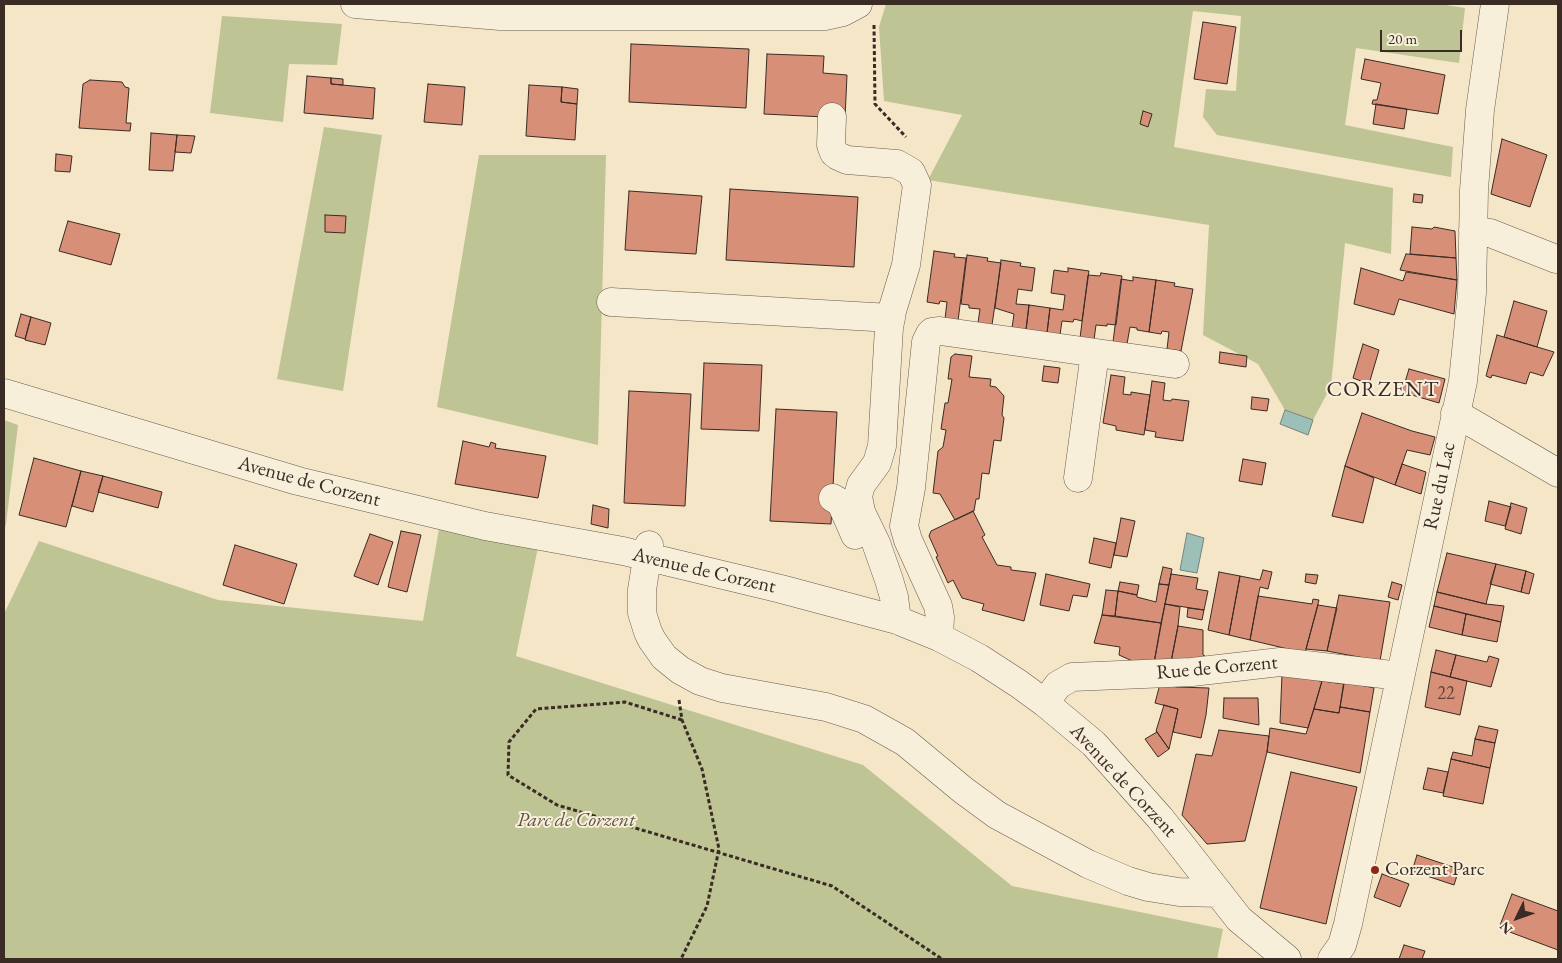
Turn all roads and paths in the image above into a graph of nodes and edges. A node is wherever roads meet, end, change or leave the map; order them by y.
1 (355, 4) edge
2 (1495, 4) edge
3 (866, 14) edge
4 (832, 118) dead end
5 (914, 176) junction
6 (1473, 230) junction
7 (1556, 259) dead end
8 (612, 302) dead end
9 (891, 318) junction
10 (1095, 353) junction
11 (1175, 364) dead end
12 (4, 393) edge
13 (1455, 413) junction
14 (1558, 473) edge
15 (1078, 478) dead end
16 (832, 498) dead end
17 (648, 551) junction
18 (887, 575) junction
19 (897, 620) junction
20 (939, 637) junction
21 (680, 670) junction
22 (1400, 676) junction
23 (1045, 703) junction
24 (682, 720) junction
25 (718, 852) junction
26 (1219, 893) junction
27 (681, 959) edge
28 (942, 959) edge
29 (1287, 959) edge
30 (1332, 959) edge

1 - 3 street
2 - 6 street, Rue du Lac
3 - 5 path
4 - 5 street
5 - 9 street
6 - 7 street
6 - 13 street, Rue du Lac
8 - 9 street
9 - 18 street
10 - 11 street
10 - 15 street
10 - 20 street
12 - 17 street, Avenue de Corzent
13 - 14 street
13 - 22 street, Rue du Lac
16 - 18 street
17 - 19 street, Avenue de Corzent
17 - 21 street
18 - 19 street
19 - 20 street, Avenue de Corzent
20 - 23 street, Avenue de Corzent
21 - 24 path
21 - 26 street
22 - 23 street, Rue de Corzent
22 - 30 street, Rue du Lac
23 - 26 street, Avenue de Corzent
24 - 25 path
24 - 25 path
25 - 27 path
25 - 28 path
26 - 29 street, Avenue de Corzent

